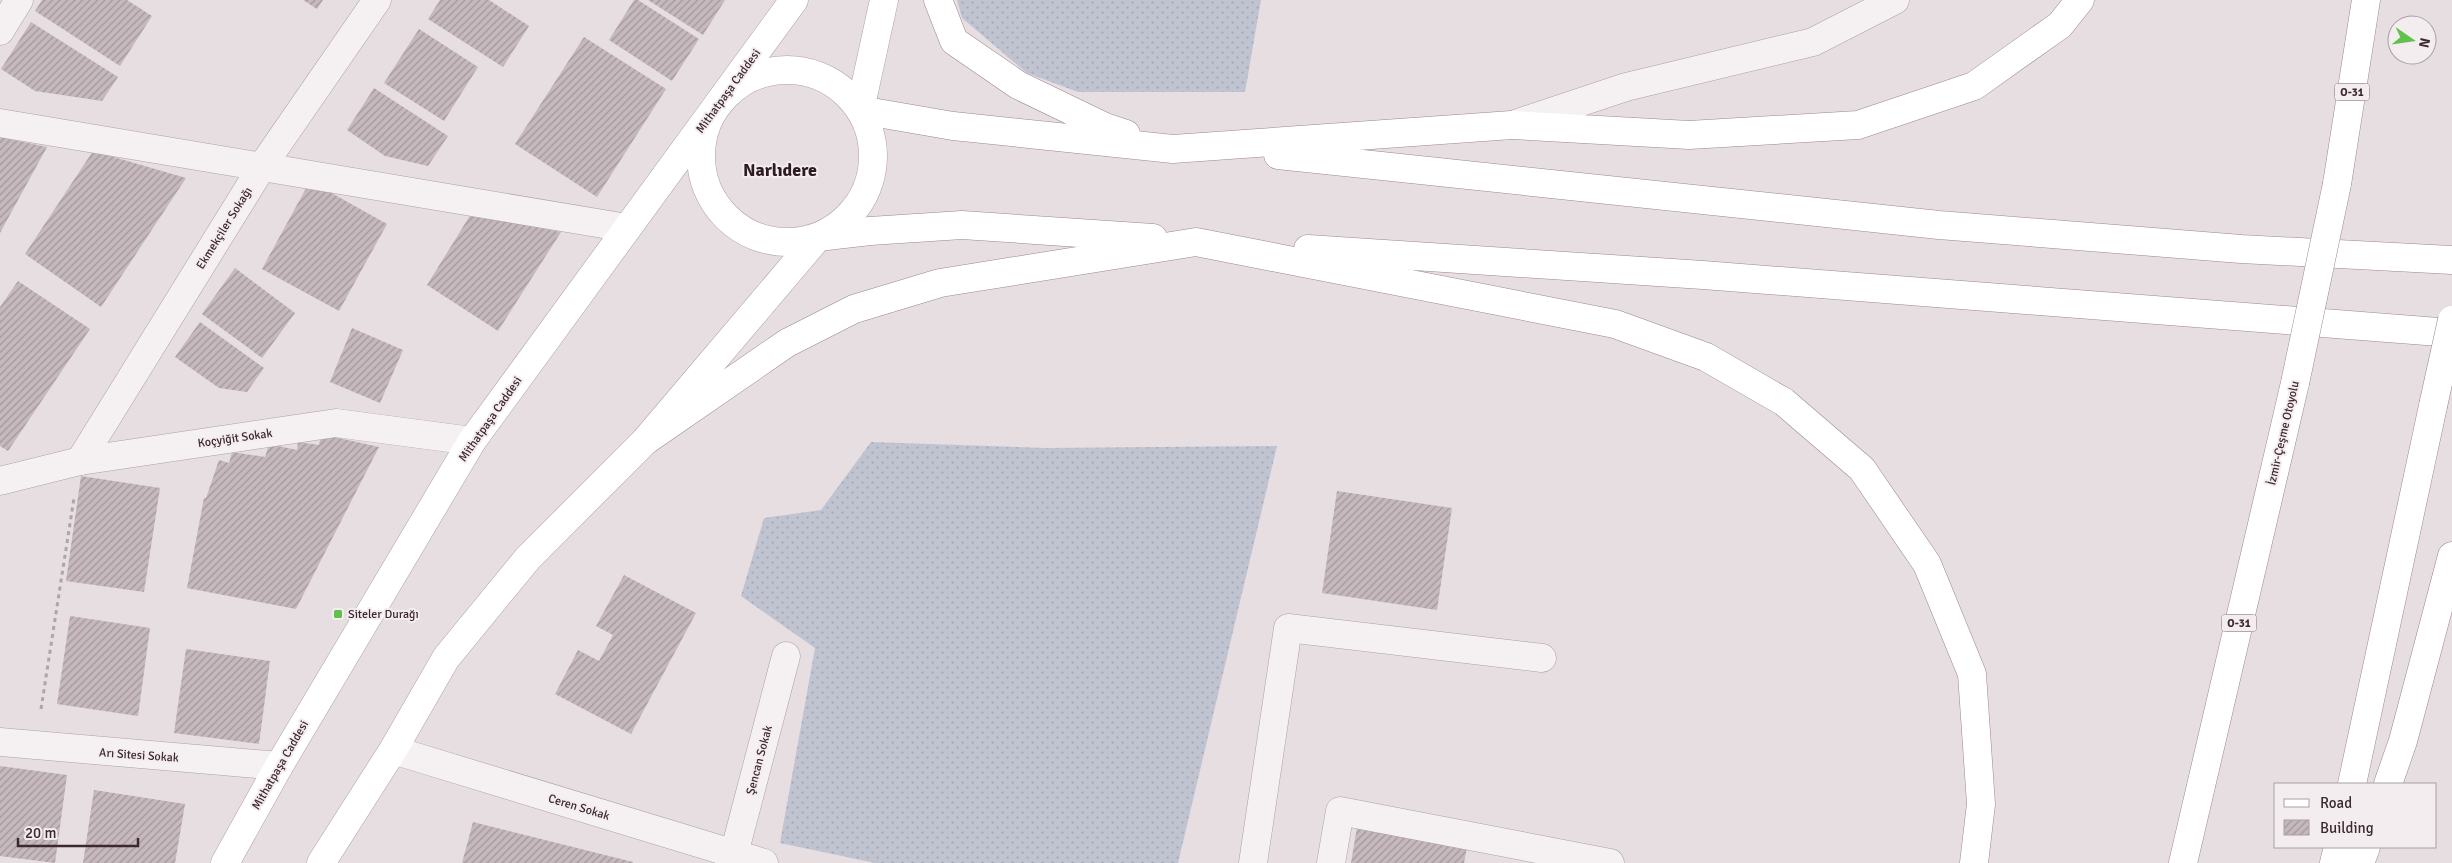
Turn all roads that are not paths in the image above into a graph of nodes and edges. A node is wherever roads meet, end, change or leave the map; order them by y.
1 (19, 0) edge
2 (377, 0) edge
3 (794, 0) edge
4 (884, 0) edge
5 (938, 0) edge
6 (1895, 0) edge
7 (2080, 0) edge
8 (2366, 0) edge
9 (0, 31) edge
10 (716, 108) junction
11 (860, 110) junction
12 (0, 122) edge
13 (1512, 125) junction
14 (1208, 147) junction
15 (1173, 149) junction
16 (263, 165) junction
17 (627, 228) junction
18 (818, 237) junction
19 (1196, 242) junction
20 (2452, 260) edge
21 (2452, 320) edge
22 (2452, 333) edge
23 (472, 441) junction
24 (645, 442) junction
25 (80, 461) junction
26 (0, 481) edge
27 (2452, 556) edge
28 (786, 656) dead end
29 (1542, 658) dead end
30 (0, 742) edge
31 (393, 750) junction
32 (278, 766) junction
33 (2352, 783) edge
34 (2388, 783) edge
35 (2338, 848) edge
36 (2366, 848) edge
37 (731, 859) edge
38 (225, 863) edge
39 (321, 863) edge
40 (764, 863) edge
41 (1253, 863) edge
42 (1331, 863) edge
43 (1610, 863) edge
44 (1974, 863) edge
45 (2183, 863) edge
46 (2334, 863) edge
47 (2360, 863) edge

1 - 9 street
2 - 16 street, Ekmekçiler Sokağı
3 - 10 main road, Mithatpaşa Caddesi
4 - 11 main road
5 - 15 main road
6 - 13 street
7 - 13 main road
8 - 45 main road, İzmir-Çeşme Otoyolu / O-31, bridge
10 - 11 main road
10 - 17 main road, Mithatpaşa Caddesi
10 - 18 main road
11 - 15 main road
11 - 18 main road
12 - 16 street
13 - 14 main road
14 - 15 main road
14 - 20 main road
16 - 17 street
16 - 25 street, Ekmekçiler Sokağı
17 - 23 main road, Mithatpaşa Caddesi
18 - 19 main road
18 - 24 main road
19 - 22 main road
19 - 24 main road
19 - 44 main road
21 - 33 main road, bridge
23 - 25 street, Koçyiğit Sokak
23 - 32 main road, Mithatpaşa Caddesi
24 - 31 main road
25 - 26 street, Koçyiğit Sokak
27 - 34 main road
28 - 37 street, Şencan Sokak
29 - 41 street
30 - 32 street, Arı Sitesi Sokak
31 - 37 street, Ceren Sokak
31 - 39 main road
32 - 38 main road, Mithatpaşa Caddesi
35 - 46 main road
36 - 47 main road
37 - 40 street, Ceren Sokak
42 - 43 street

